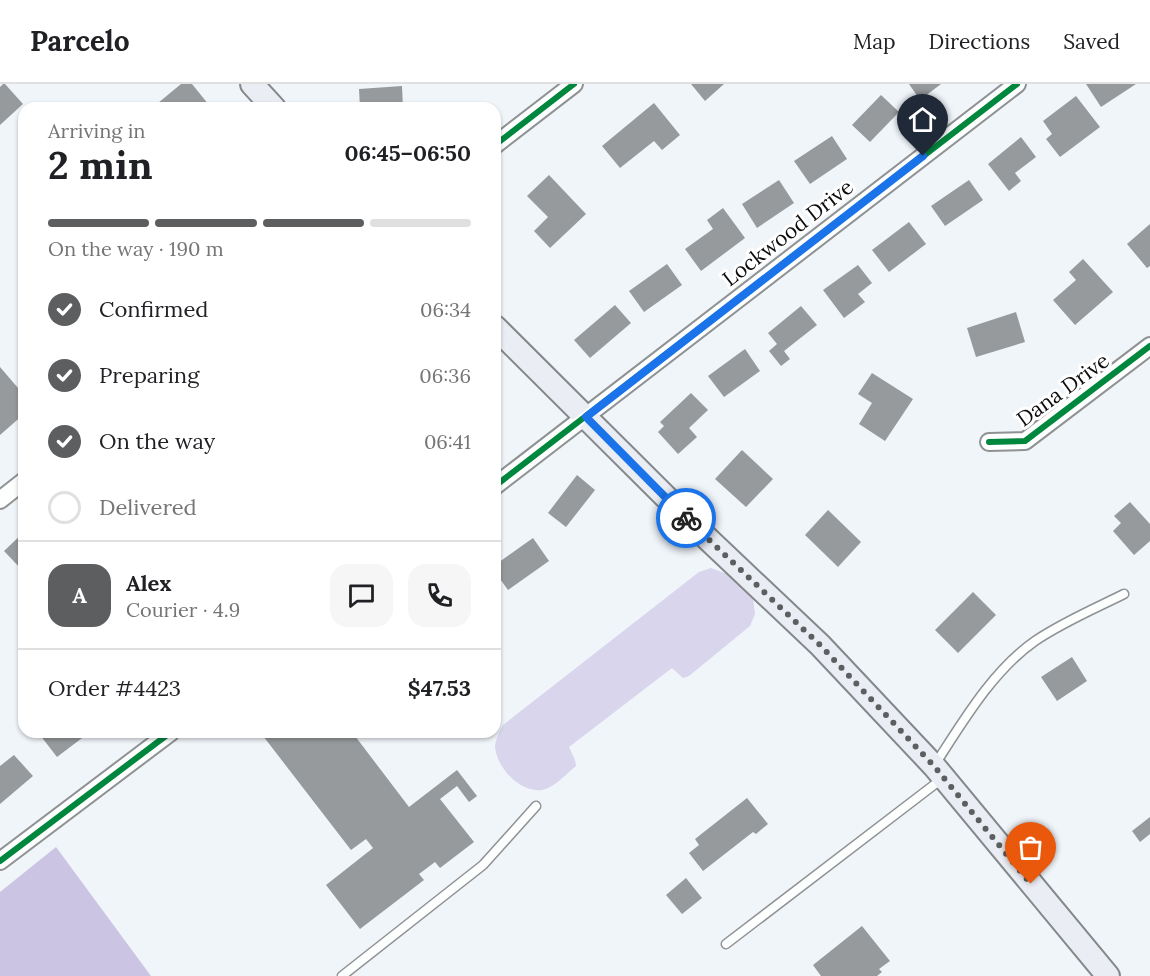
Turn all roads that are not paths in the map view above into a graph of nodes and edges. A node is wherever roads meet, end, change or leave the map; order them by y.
1 (252, 84) edge
2 (574, 84) edge
3 (1017, 84) edge
4 (268, 102) edge
5 (501, 140) edge
6 (501, 333) edge
7 (1150, 346) edge
8 (586, 417) junction
9 (989, 442) dead end
10 (501, 481) edge
11 (18, 486) edge
12 (0, 500) edge
13 (1124, 594) dead end
14 (163, 738) edge
15 (939, 772) junction
16 (536, 806) dead end
17 (0, 861) edge
18 (726, 944) dead end
19 (342, 976) edge
20 (1107, 976) edge

1 - 4 main road
2 - 5 street
3 - 8 street, Lockwood Drive
6 - 8 main road
7 - 9 street, Dana Drive
8 - 10 street, Lockwood Drive
8 - 15 main road
11 - 12 street
13 - 15 lane
14 - 17 street
15 - 18 lane
15 - 20 main road
16 - 19 lane

